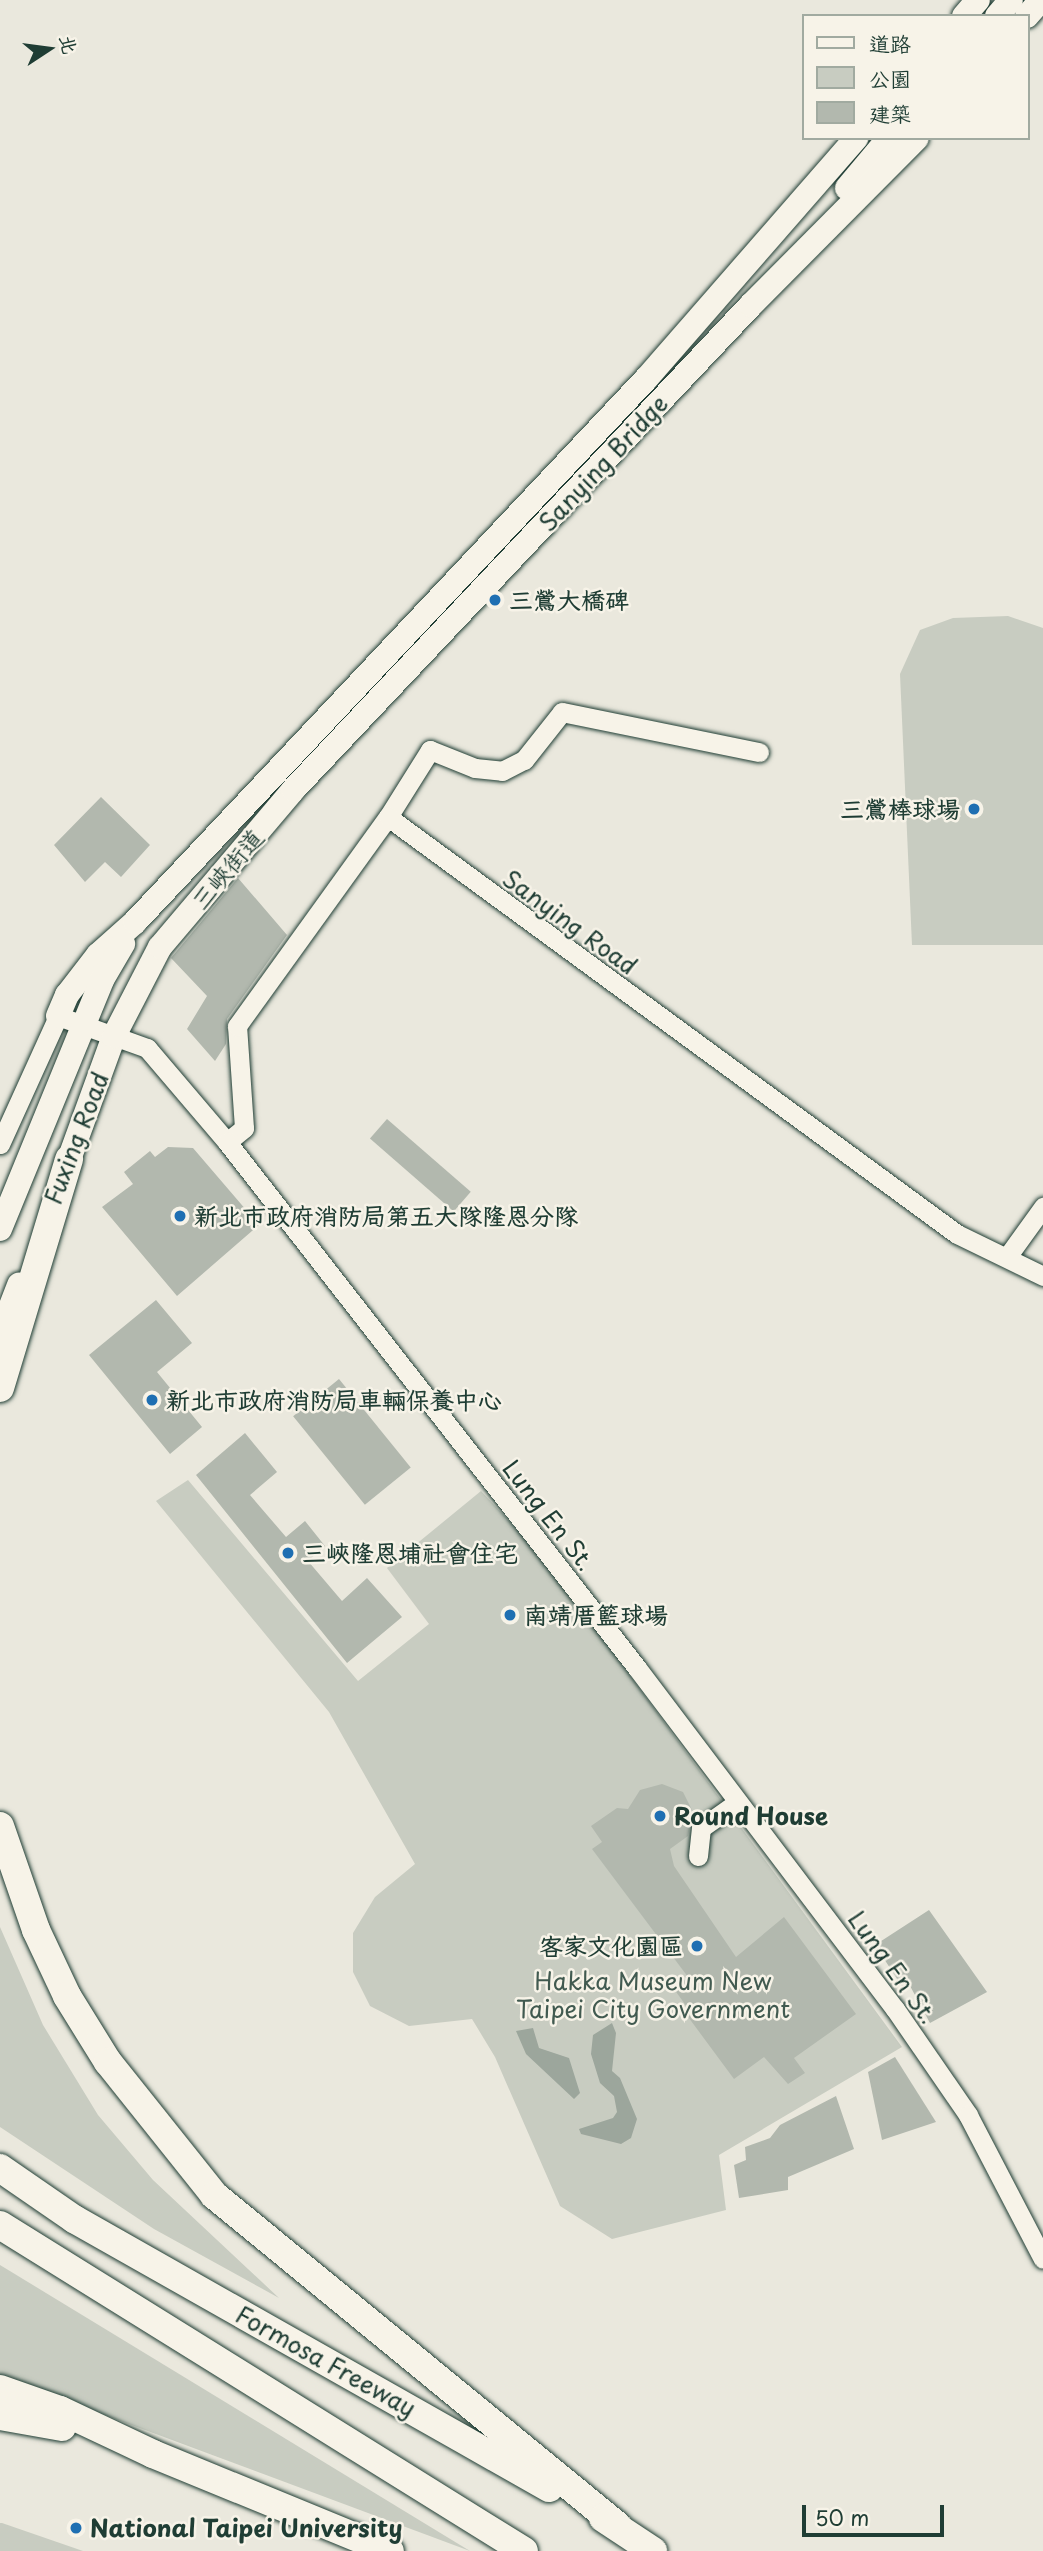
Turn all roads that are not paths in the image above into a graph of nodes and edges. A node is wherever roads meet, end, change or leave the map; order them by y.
1 (978, 0) edge
2 (1011, 0) edge
3 (1041, 0) edge
4 (966, 14) edge
5 (999, 14) edge
6 (1029, 14) edge
7 (854, 140) edge
8 (884, 140) edge
9 (884, 140) edge
10 (915, 140) edge
11 (730, 286) junction
12 (751, 305) junction
13 (759, 752) dead end
14 (285, 781) junction
15 (388, 817) junction
16 (135, 922) junction
17 (160, 947) joint
18 (58, 1016) junction
19 (82, 1025) junction
20 (114, 1036) junction
21 (227, 1142) junction
22 (0, 1144) edge
23 (69, 1159) junction
24 (1043, 1207) edge
25 (0, 1229) edge
26 (1007, 1257) junction
27 (1043, 1276) edge
28 (0, 1334) edge
29 (0, 1388) edge
30 (738, 1802) junction
31 (0, 1826) edge
32 (698, 1856) dead end
33 (0, 2168) edge
34 (0, 2225) edge
35 (1043, 2259) edge
36 (0, 2389) edge
37 (0, 2416) edge
38 (153, 2454) junction
39 (618, 2526) junction
40 (390, 2551) edge
41 (524, 2551) edge
42 (653, 2551) edge

1 - 4 main road
2 - 5 main road
3 - 6 main road
7 - 11 main road, Sanying Bridge
8 - 11 main road
9 - 12 main road
10 - 12 main road, Sanying Bridge
11 - 14 main road, Sanying Bridge
12 - 14 main road, Sanying Bridge
13 - 15 street
14 - 16 main road, 三峽街道
14 - 17 main road, 三峽街道
15 - 21 street
15 - 26 street, Sanying Road
16 - 18 main road
16 - 19 main road, Fuxing Road
17 - 20 main road, Fuxing Road
18 - 19 street, Lung En St.
18 - 22 street
19 - 20 street, Lung En St.
19 - 25 main road, Fuxing Road
20 - 21 street, Lung En St.
20 - 23 main road, Fuxing Road
21 - 30 street, Lung En St.
23 - 28 main road, Fuxing Road
23 - 29 highway
24 - 26 street
26 - 27 street, Sanying Road
30 - 32 street
30 - 35 street, Lung En St.
31 - 39 highway
33 - 39 highway, Formosa Freeway
34 - 41 highway
36 - 38 highway
37 - 38 highway
38 - 40 highway
39 - 42 highway, Formosa Freeway

